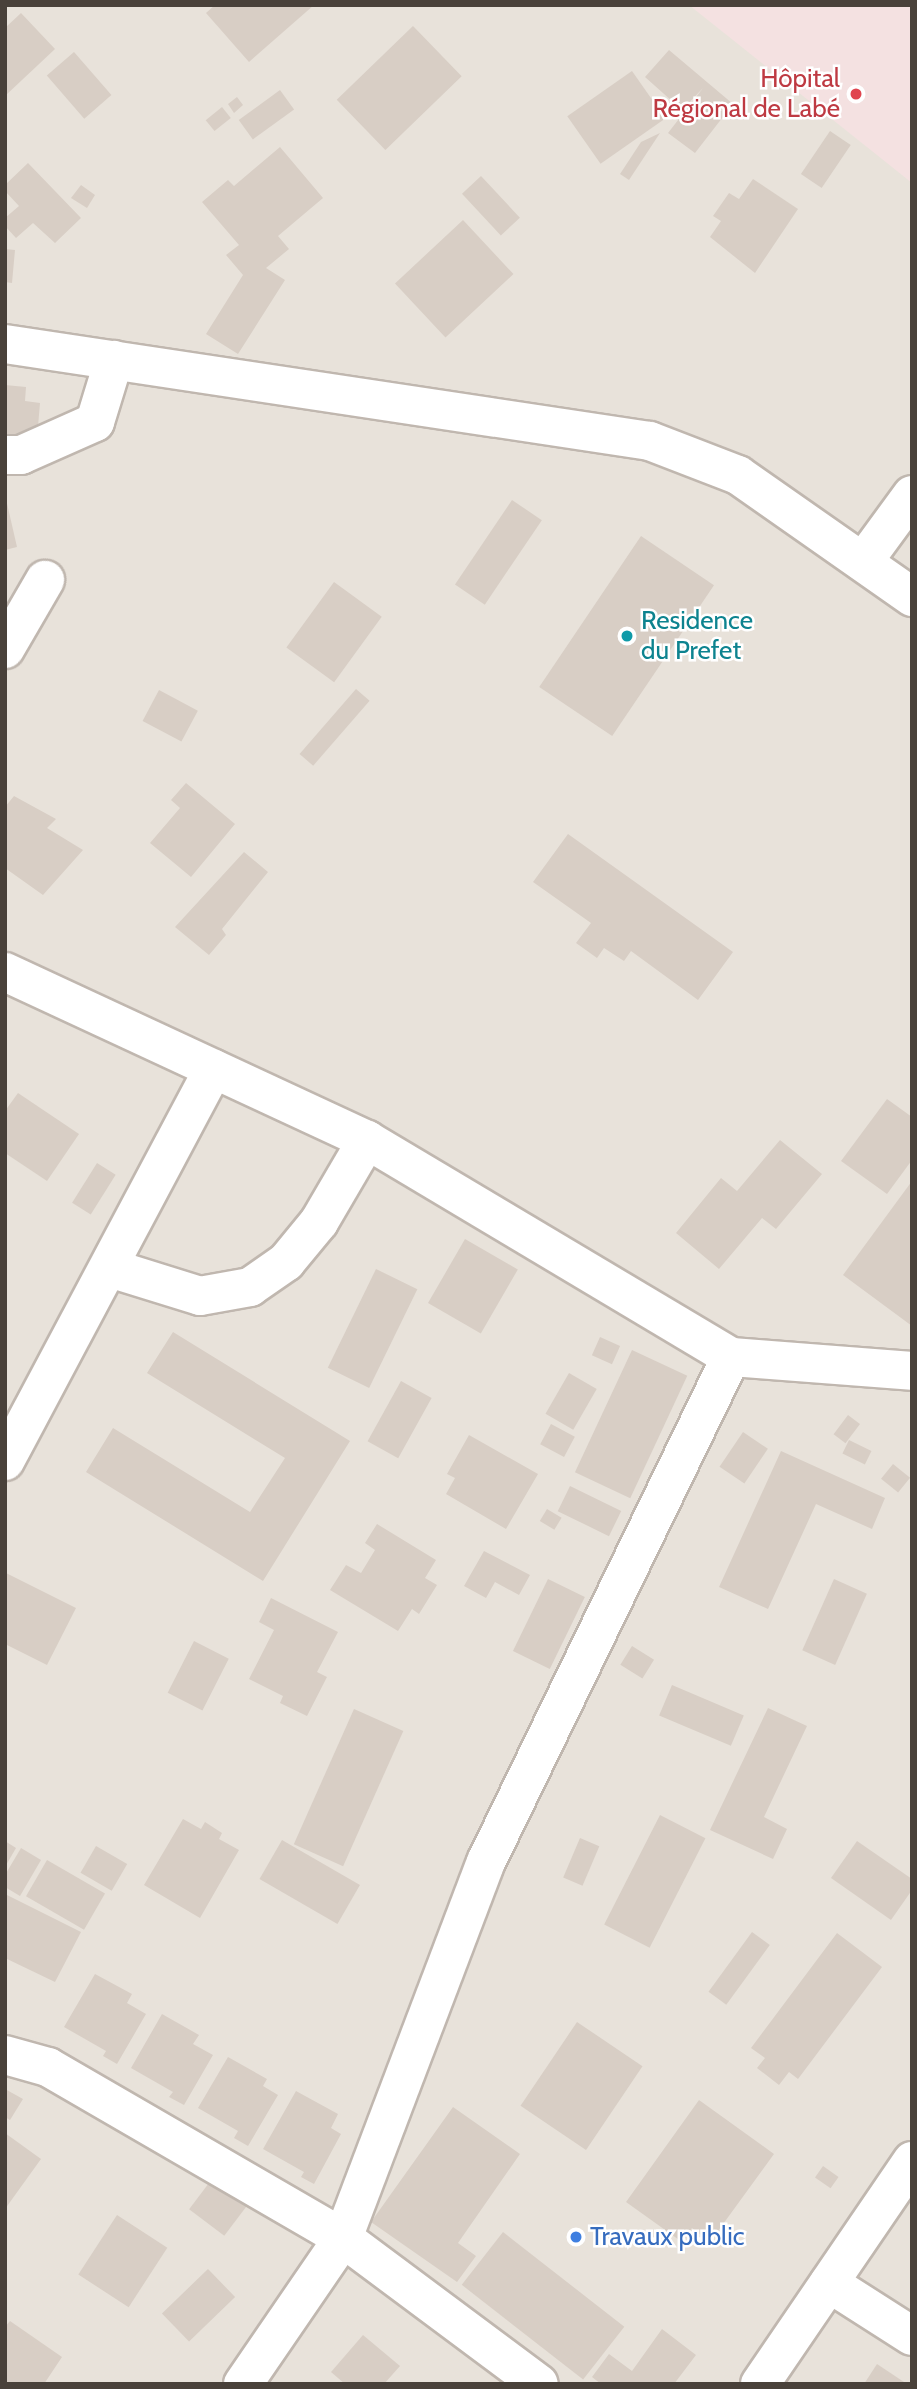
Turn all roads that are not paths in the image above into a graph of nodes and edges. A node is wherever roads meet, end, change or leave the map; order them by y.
1 (5, 344) edge
2 (114, 360) junction
3 (5, 455) edge
4 (912, 495) edge
5 (863, 562) junction
6 (45, 580) dead end
7 (912, 597) edge
8 (5, 649) edge
9 (5, 972) edge
10 (213, 1069) junction
11 (367, 1140) junction
12 (110, 1268) junction
13 (731, 1357) junction
14 (912, 1371) edge
15 (5, 1461) edge
16 (5, 2055) edge
17 (912, 2161) edge
18 (343, 2238) junction
19 (829, 2283) junction
20 (912, 2336) edge
21 (243, 2384) edge
22 (539, 2384) edge
23 (760, 2384) edge

1 - 2 street
2 - 3 street
2 - 5 street
4 - 5 street
5 - 7 street
6 - 8 street
9 - 10 street
10 - 11 street
10 - 12 street
11 - 12 street
11 - 13 street
12 - 15 street
13 - 14 street
13 - 18 street
16 - 18 street
17 - 19 street
18 - 21 street
18 - 22 street
19 - 20 street
19 - 23 street

